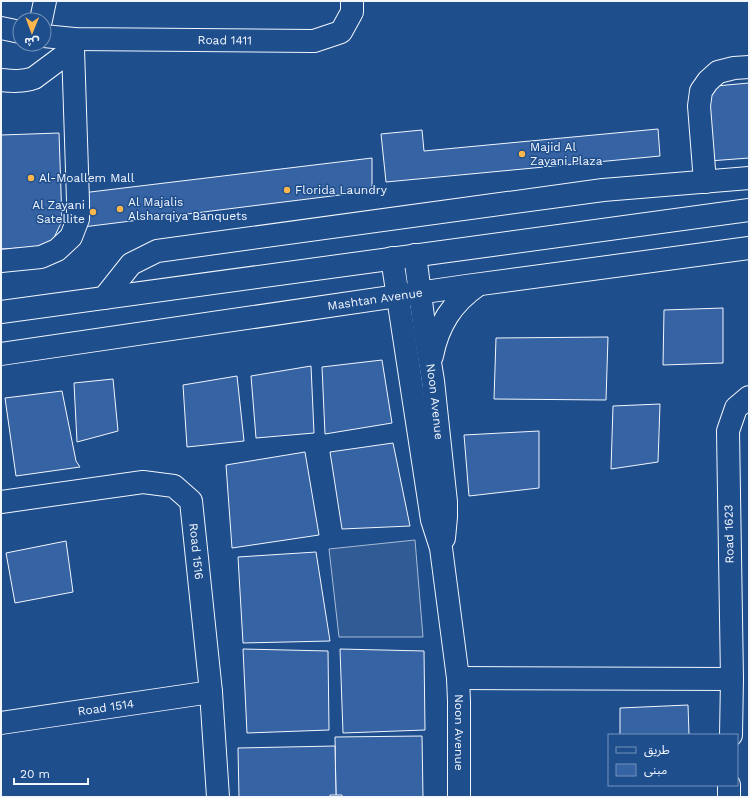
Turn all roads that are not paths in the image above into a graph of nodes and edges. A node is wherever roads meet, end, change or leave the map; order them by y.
1 (45, 1) edge
2 (352, 1) edge
3 (43, 12) edge
4 (1, 28) edge
5 (12, 30) edge
6 (52, 38) edge
7 (74, 44) junction
8 (749, 67) edge
9 (1, 80) edge
10 (749, 178) edge
11 (705, 182) junction
12 (749, 210) edge
13 (749, 248) edge
14 (416, 255) junction
15 (392, 258) junction
16 (1, 261) edge
17 (478, 285) junction
18 (420, 293) junction
19 (397, 296) junction
20 (104, 298) junction
21 (1, 312) edge
22 (1, 354) edge
23 (433, 381) junction
24 (749, 397) edge
25 (1, 502) edge
26 (441, 548) junction
27 (458, 678) junction
28 (732, 679) junction
29 (211, 692) junction
30 (1, 723) edge
31 (731, 734) edge
32 (729, 786) edge
33 (218, 797) edge
34 (459, 797) edge
35 (729, 797) edge

1 - 3 street
2 - 7 street, Road 1411
4 - 5 street
6 - 7 street, Road 1411
7 - 9 street
7 - 16 street
8 - 11 street
10 - 11 street
11 - 20 street
12 - 14 street
13 - 17 street, Mashtan Avenue
14 - 15 street
14 - 18 street, Noon Avenue
15 - 19 street, Noon Avenue
15 - 20 street
17 - 18 street, Mashtan Avenue
17 - 23 street
18 - 19 street, Mashtan Avenue
18 - 23 street, Noon Avenue
19 - 22 street, Mashtan Avenue
19 - 26 street, Noon Avenue
20 - 21 street
23 - 26 street, Noon Avenue
24 - 28 street, Road 1623
25 - 29 street, Road 1516
26 - 27 street, Noon Avenue
27 - 28 street
27 - 34 street, Noon Avenue
28 - 31 street, Road 1623
29 - 30 street, Road 1514
29 - 33 street, Road 1516
32 - 35 street

